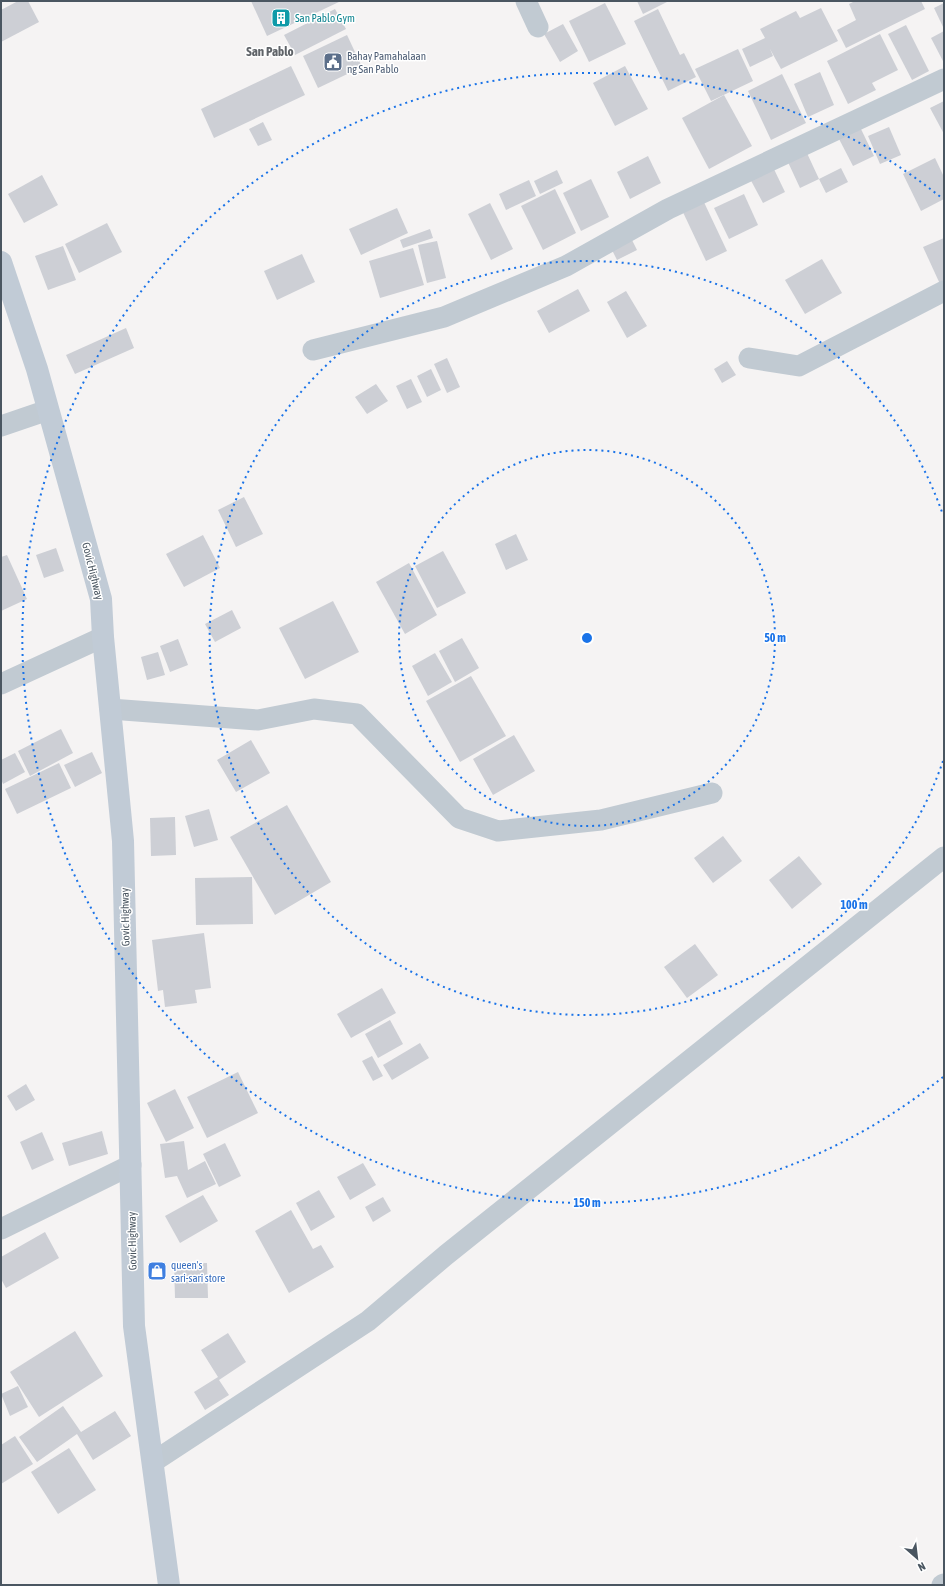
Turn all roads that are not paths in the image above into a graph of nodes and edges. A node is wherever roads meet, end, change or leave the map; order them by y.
1 (526, 1) edge
2 (538, 27) dead end
3 (944, 79) edge
4 (1, 262) edge
5 (944, 291) edge
6 (313, 350) dead end
7 (749, 358) dead end
8 (48, 410) junction
9 (1, 426) edge
10 (103, 637) junction
11 (1, 684) edge
12 (110, 709) junction
13 (712, 792) dead end
14 (944, 857) edge
15 (131, 1165) junction
16 (1, 1229) edge
17 (153, 1462) junction
18 (169, 1585) edge

1 - 2 street
3 - 6 street
4 - 8 main road, Govic Highway
5 - 7 street
8 - 9 street
8 - 10 main road, Govic Highway
10 - 11 street
10 - 12 main road, Govic Highway
12 - 13 street
12 - 15 main road, Govic Highway
14 - 17 street
15 - 16 street
15 - 17 main road, Govic Highway
17 - 18 main road, Govic Highway

